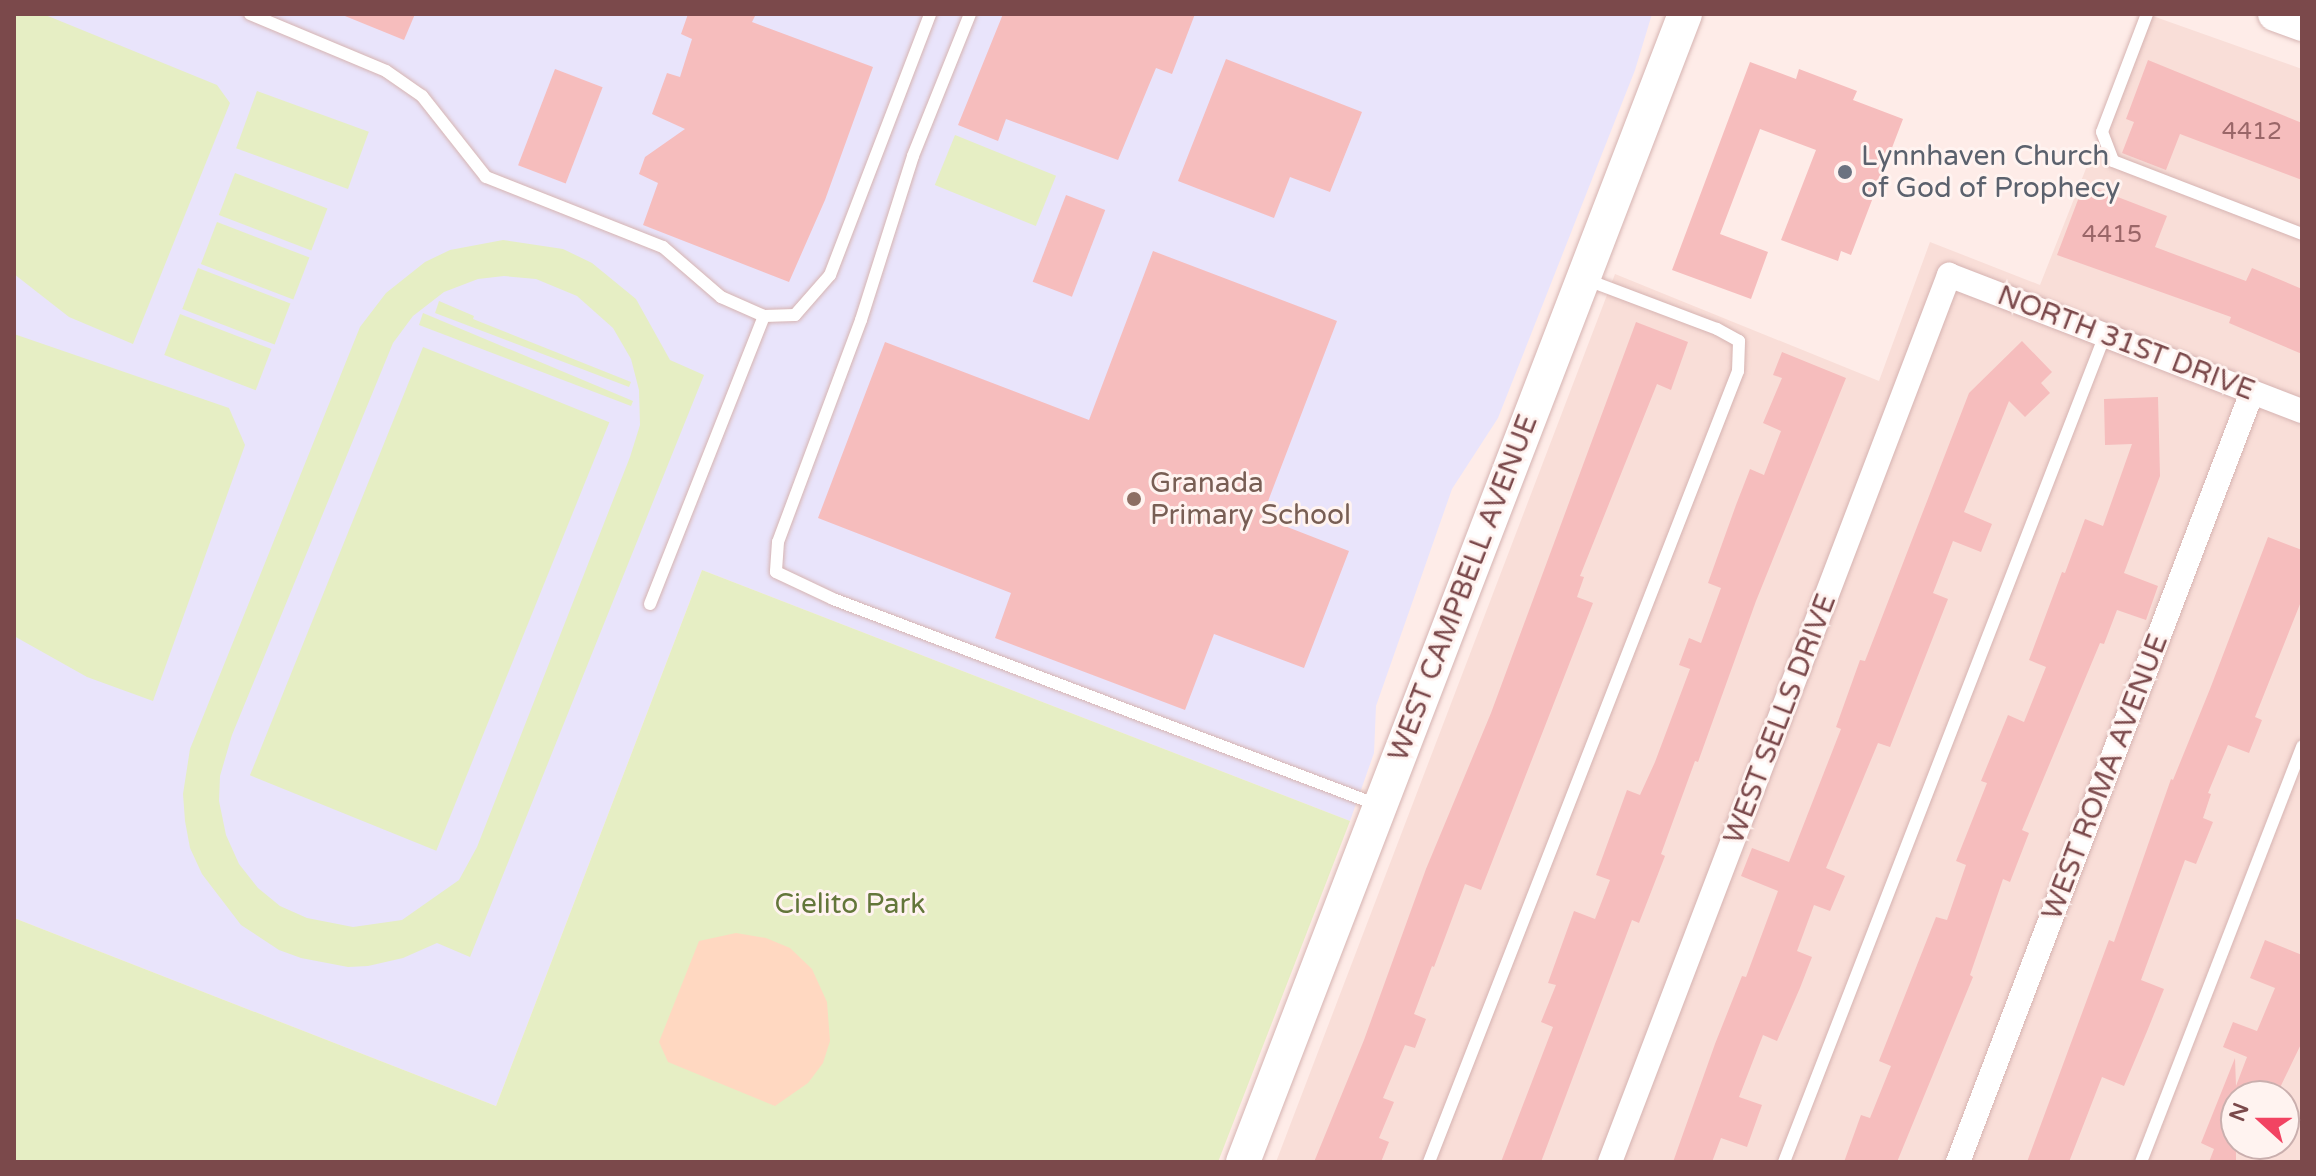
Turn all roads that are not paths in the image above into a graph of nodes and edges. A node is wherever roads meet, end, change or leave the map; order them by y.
1 (250, 14) edge
2 (930, 14) edge
3 (970, 14) edge
4 (1685, 14) edge
5 (2147, 14) edge
6 (2275, 14) edge
7 (2302, 24) edge
8 (2302, 234) edge
9 (1949, 275) joint
10 (1583, 278) junction
11 (764, 316) junction
12 (2105, 335) junction
13 (2252, 392) junction
14 (2302, 411) edge
15 (650, 604) dead end
16 (2302, 746) edge
17 (1378, 805) junction
18 (1243, 1162) edge
19 (1429, 1162) edge
20 (1610, 1162) edge
21 (1784, 1162) edge
22 (1958, 1162) edge
23 (2141, 1162) edge

1 - 11 lane
2 - 11 lane
3 - 17 lane
4 - 10 street, WEST CAMPBELL AVENUE
5 - 8 lane
6 - 7 street
9 - 12 street, NORTH 31ST DRIVE
9 - 20 street, WEST SELLS DRIVE
10 - 17 street, WEST CAMPBELL AVENUE
10 - 19 lane
11 - 15 lane
12 - 13 street, NORTH 31ST DRIVE
12 - 21 lane
13 - 14 street, NORTH 31ST DRIVE
13 - 22 street, WEST ROMA AVENUE
16 - 23 lane
17 - 18 street, WEST CAMPBELL AVENUE

